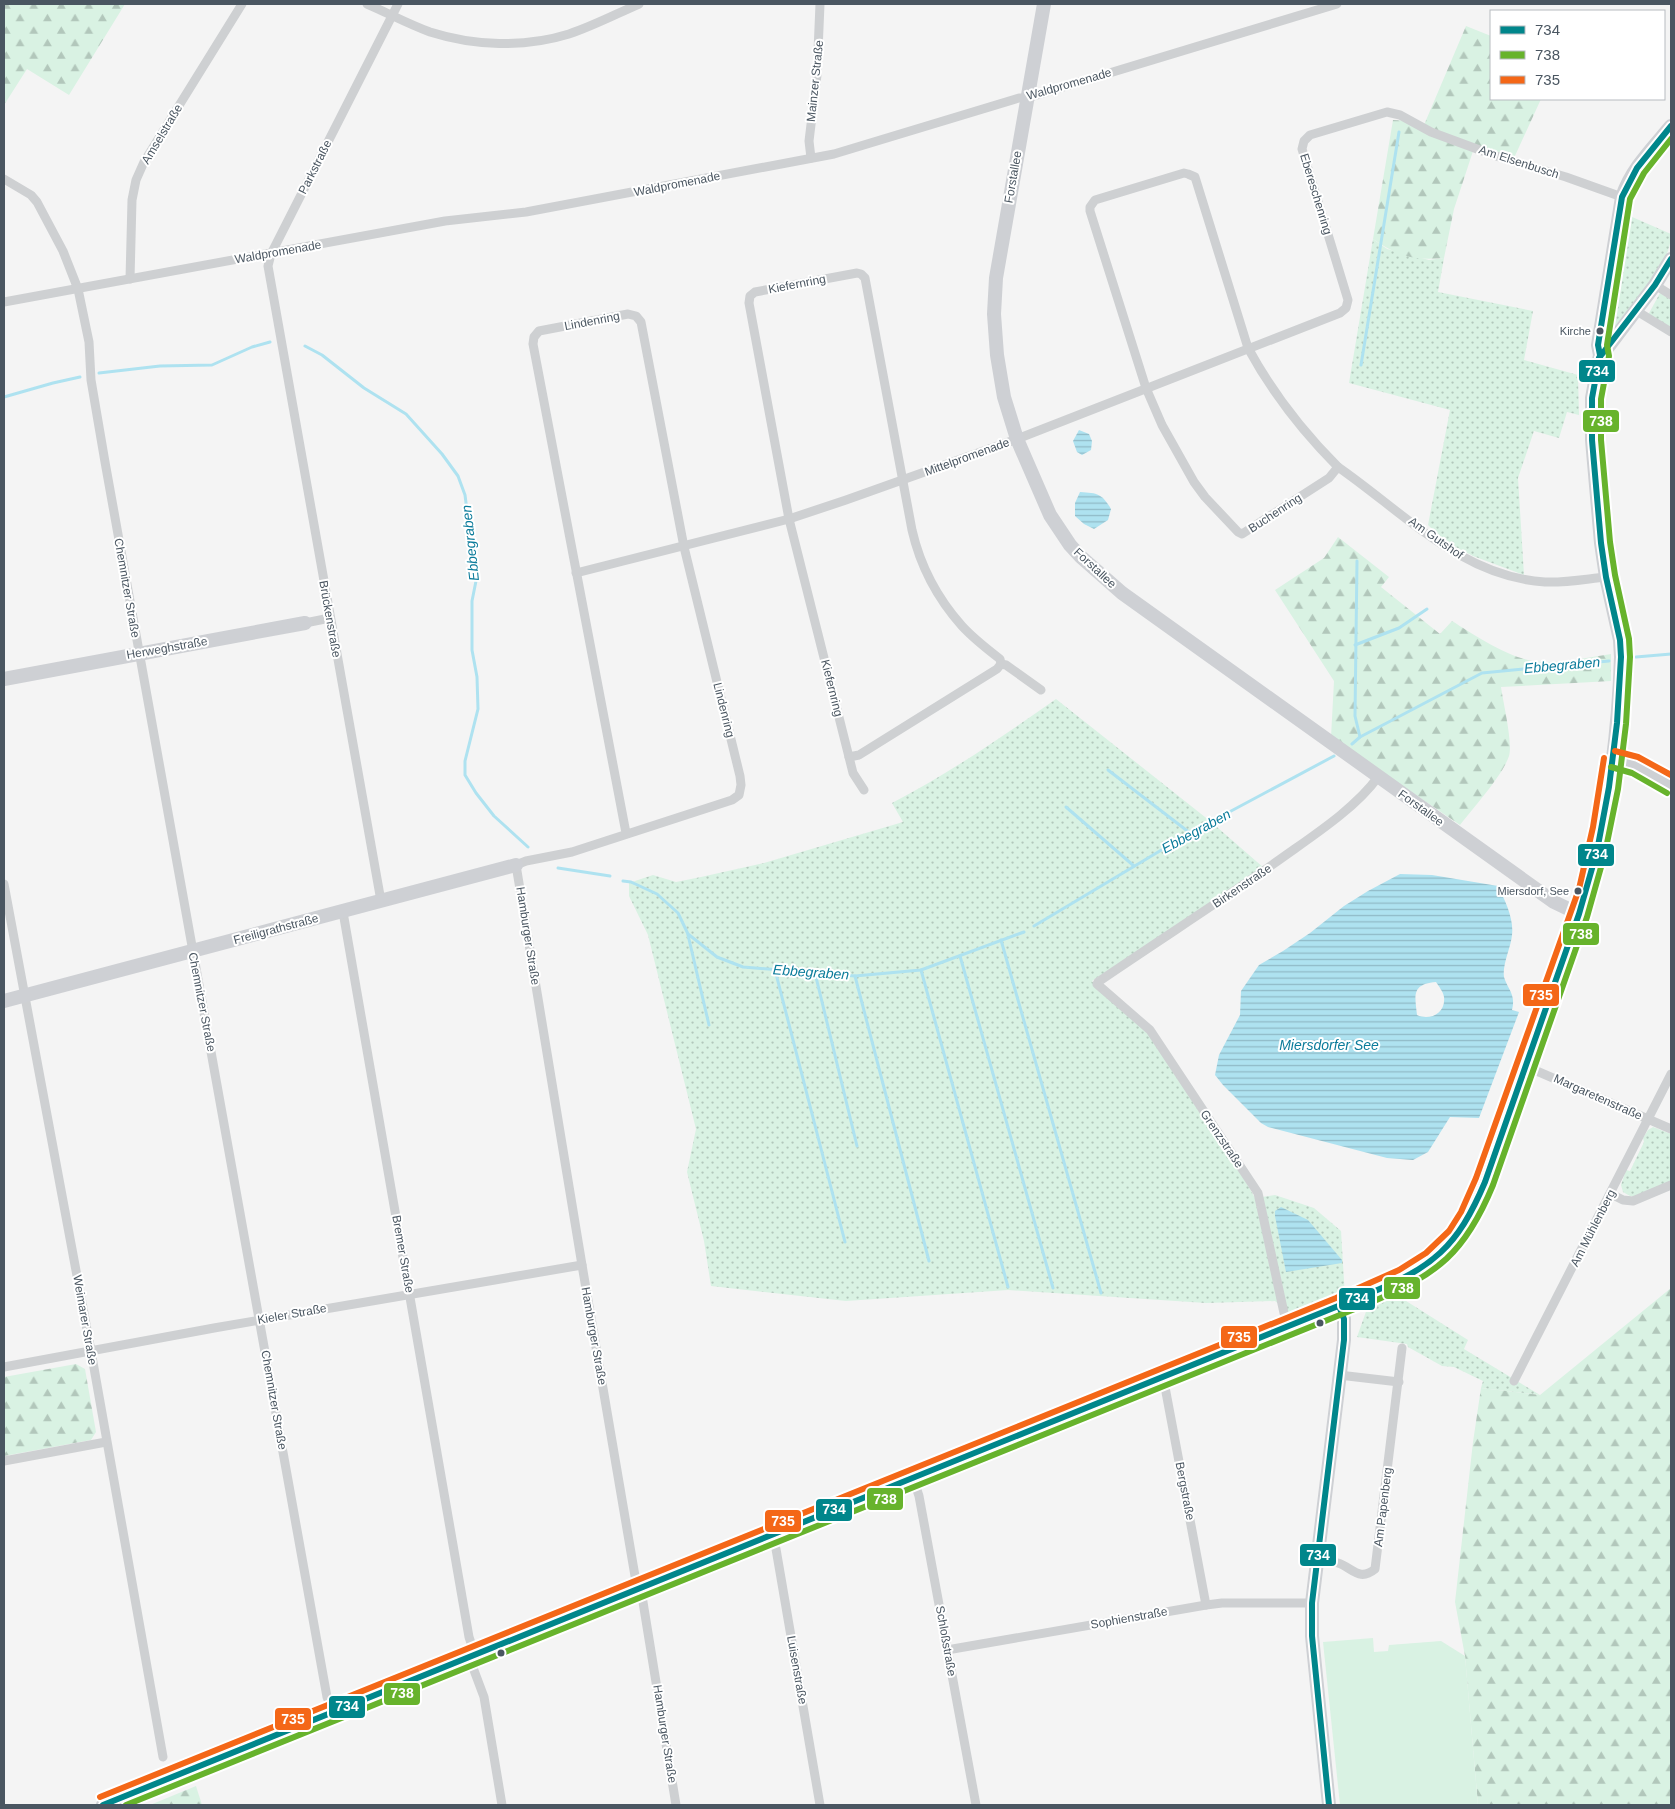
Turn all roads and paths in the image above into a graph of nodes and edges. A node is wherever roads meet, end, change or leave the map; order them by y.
1 (242, 4) edge
2 (367, 4) edge
3 (398, 4) edge
4 (639, 4) edge
5 (820, 4) edge
6 (1044, 4) edge
7 (1336, 4) edge
8 (392, 15) junction
9 (1027, 98) junction
10 (1418, 125) joint
11 (1671, 126) edge
12 (811, 158) junction
13 (4, 179) edge
14 (1622, 197) junction
15 (271, 254) junction
16 (1671, 259) edge
17 (130, 279) junction
18 (1655, 286) junction
19 (78, 289) junction
20 (1671, 295) edge
21 (4, 302) edge
22 (1346, 308) joint
23 (1635, 310) junction
24 (1671, 332) edge
25 (280, 338) joint
26 (1248, 348) junction
27 (1600, 355) junction
28 (1146, 388) junction
29 (1017, 439) junction
30 (1338, 467) junction
31 (902, 480) junction
32 (789, 519) junction
33 (684, 547) junction
34 (576, 573) junction
35 (1606, 577) junction
36 (330, 618) junction
37 (305, 623) joint
38 (139, 653) junction
39 (1001, 664) junction
40 (4, 679) edge
41 (1040, 690) dead end
42 (849, 757) junction
43 (1613, 759) junction
44 (1378, 777) junction
45 (1671, 785) edge
46 (864, 790) dead end
47 (626, 833) junction
48 (549, 857) joint
49 (516, 865) junction
50 (4, 884) edge
51 (381, 900) junction
52 (343, 912) junction
53 (1579, 914) junction
54 (192, 952) junction
55 (1097, 984) joint
56 (25, 995) junction
57 (4, 1001) edge
58 (1525, 1066) junction
59 (1671, 1074) edge
60 (1648, 1119) junction
61 (1671, 1129) edge
62 (1671, 1185) edge
63 (1610, 1194) junction
64 (582, 1265) junction
65 (410, 1295) junction
66 (1339, 1306) junction
67 (260, 1320) junction
68 (1289, 1326) junction
69 (1402, 1348) dead end
70 (90, 1351) junction
71 (4, 1367) edge
72 (1340, 1375) junction
73 (1161, 1378) junction
74 (1514, 1381) dead end
75 (1399, 1382) junction
76 (106, 1442) junction
77 (4, 1461) edge
78 (913, 1478) junction
79 (770, 1535) junction
80 (1317, 1560) junction
81 (640, 1588) junction
82 (1312, 1602) junction
83 (1206, 1605) junction
84 (947, 1650) junction
85 (472, 1656) junction
86 (333, 1713) junction
87 (163, 1757) dead end
88 (103, 1805) edge
89 (502, 1805) edge
90 (676, 1805) edge
91 (820, 1805) edge
92 (976, 1805) edge
93 (1329, 1805) edge

1 - 17 street, Amselstraße
2 - 8 street
3 - 8 street, Parkstraße
4 - 8 street
5 - 12 street, Mainzer Straße
6 - 9 street, Forstallee
7 - 9 street, Waldpromenade
8 - 15 street, Parkstraße
9 - 12 street, Waldpromenade
9 - 29 street, Forstallee
10 - 14 street, Am Elsenbusch
10 - 22 street, Ebereschenring
11 - 14 street
12 - 15 street, Waldpromenade
13 - 19 street, Chemnitzer Straße
14 - 27 street
15 - 17 street, Waldpromenade
15 - 25 street, Parkstraße
16 - 18 street
17 - 19 street, Waldpromenade
18 - 20 street
18 - 23 street
19 - 21 street, Waldpromenade
19 - 38 street, Chemnitzer Straße
22 - 26 street, Mittelpromenade
23 - 24 street
23 - 27 street
25 - 36 street, Brückenstraße
26 - 28 street, Mittelpromenade
26 - 28 street, Buchenring
26 - 30 street, Buchenring
27 - 35 street
28 - 29 street, Mittelpromenade
28 - 30 street, Buchenring
29 - 31 street, Mittelpromenade
29 - 44 street, Forstallee
30 - 35 street, Am Gutshof
31 - 32 street, Mittelpromenade
31 - 32 street, Kiefernring
31 - 39 street, Kiefernring
32 - 33 street, Mittelpromenade
32 - 42 street, Kiefernring
33 - 34 street, Mittelpromenade
33 - 34 street, Lindenring
33 - 47 street, Lindenring
34 - 47 street, Lindenring
35 - 43 street
36 - 37 street, Herweghstraße
36 - 51 street, Brückenstraße
37 - 38 street, Herweghstraße
38 - 40 street, Herweghstraße
38 - 54 street, Chemnitzer Straße
39 - 41 street, Kiefernring
39 - 42 street
42 - 46 street, Kiefernring
43 - 45 street
43 - 53 street
44 - 53 street, Forstallee
44 - 55 street, Birkenstraße
47 - 48 street, Lindenring
48 - 49 street, Freiligrathstraße
49 - 51 street, Freiligrathstraße
49 - 64 street, Hamburger Straße
50 - 56 street, Weimarer Straße
51 - 52 street, Freiligrathstraße
52 - 54 street, Freiligrathstraße
52 - 65 street, Bremer Straße
53 - 58 street
54 - 56 street, Freiligrathstraße
54 - 67 street, Chemnitzer Straße
55 - 68 street, Grenzstraße
56 - 57 street, Freiligrathstraße
56 - 70 street, Weimarer Straße
58 - 60 street, Margaretenstraße
58 - 66 street
59 - 60 street, Am Mühlenberg
60 - 61 street, Margaretenstraße
60 - 63 street, Am Mühlenberg
62 - 63 street
63 - 74 street, Am Mühlenberg
64 - 65 street, Kieler Straße
64 - 81 street, Hamburger Straße
65 - 67 street, Kieler Straße
65 - 85 street, Bremer Straße
66 - 68 street
66 - 72 street
67 - 70 street, Kieler Straße
67 - 86 street, Chemnitzer Straße
68 - 73 street
69 - 75 street, Am Papenberg
70 - 71 street, Kieler Straße
70 - 76 street, Weimarer Straße
72 - 75 street
72 - 80 street
73 - 78 street
73 - 83 street, Bergstraße
75 - 80 street, Am Papenberg
76 - 77 street
76 - 87 street, Weimarer Straße
78 - 79 street
78 - 84 street, Schloßstraße
79 - 81 street
79 - 91 street, Luisenstraße
80 - 82 street
81 - 85 street
81 - 90 street, Hamburger Straße
82 - 83 street, Sophienstraße
82 - 93 street
83 - 84 street, Sophienstraße
84 - 92 street, Schloßstraße
85 - 86 street
85 - 89 street, Bremer Straße
86 - 88 street

